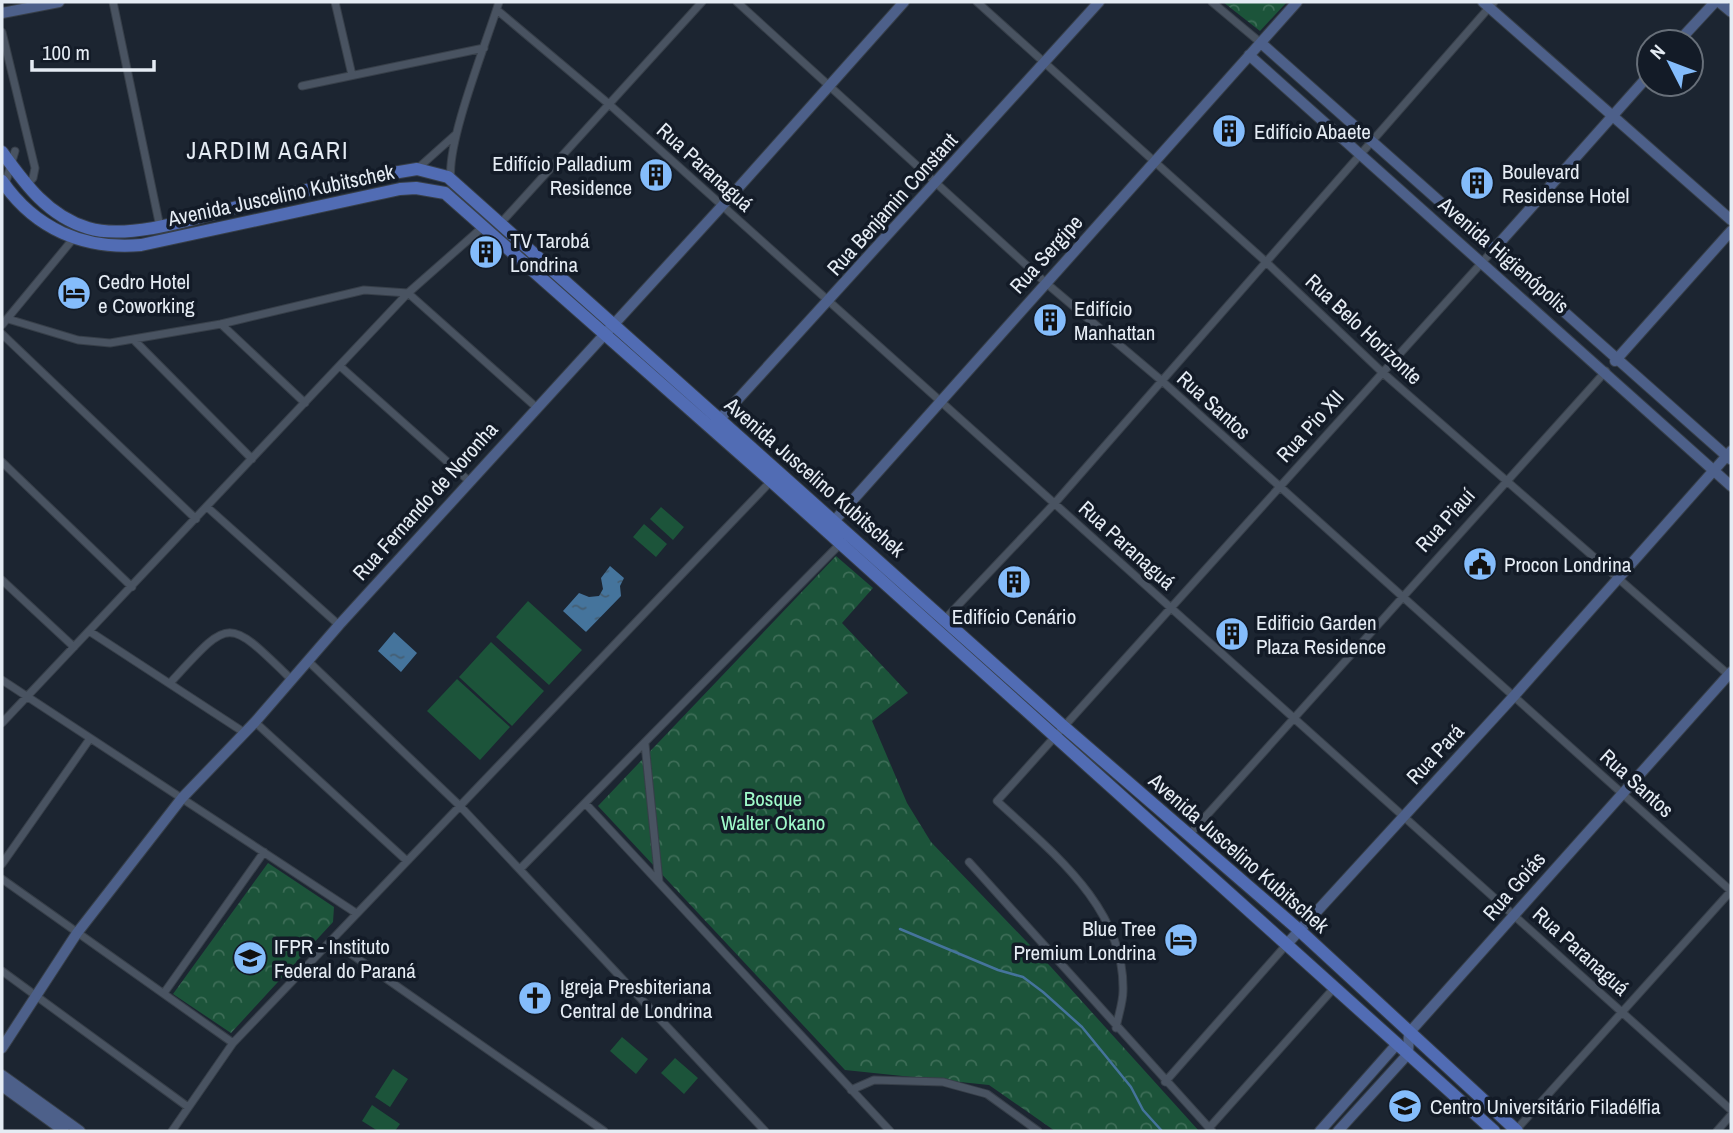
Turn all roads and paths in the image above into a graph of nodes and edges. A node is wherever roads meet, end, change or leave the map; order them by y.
1 (59, 2) edge
2 (113, 2) edge
3 (335, 2) edge
4 (702, 2) edge
5 (737, 2) edge
6 (904, 2) edge
7 (977, 2) edge
8 (1099, 2) edge
9 (1212, 2) edge
10 (1297, 2) edge
11 (1717, 2) edge
12 (1489, 4) edge
13 (498, 6) edge
14 (1731, 12) edge
15 (2, 13) edge
16 (1692, 28) edge
17 (2, 32) edge
18 (1261, 43) junction
19 (484, 48) junction
20 (1250, 55) junction
21 (1044, 62) junction
22 (1290, 69) junction
23 (352, 75) junction
24 (1279, 81) junction
25 (829, 85) junction
26 (302, 86) dead end
27 (1635, 91) edge
28 (610, 105) junction
29 (1613, 115) junction
30 (458, 132) junction
31 (1371, 142) junction
32 (28, 143) junction
33 (15, 150) junction
34 (2, 151) edge
35 (1360, 154) junction
36 (1154, 162) junction
37 (11, 165) junction
38 (417, 169) junction
39 (452, 180) junction
40 (938, 182) junction
41 (3, 184) edge
42 (26, 186) junction
43 (722, 206) junction
44 (485, 210) junction
45 (1731, 220) edge
46 (159, 225) junction
47 (502, 225) junction
48 (483, 226) junction
49 (1731, 231) edge
50 (73, 239) junction
51 (162, 240) junction
52 (1495, 248) junction
53 (1265, 261) junction
54 (1482, 262) junction
55 (1046, 283) junction
56 (408, 293) junction
57 (830, 302) junction
58 (5, 322) edge
59 (221, 324) junction
60 (608, 329) junction
61 (2, 334) edge
62 (135, 341) junction
63 (1618, 358) junction
64 (341, 367) junction
65 (1606, 371) junction
66 (1383, 373) junction
67 (1161, 382) junction
68 (941, 402) junction
69 (305, 403) junction
70 (536, 407) junction
71 (715, 424) junction
72 (1730, 456) edge
73 (252, 459) junction
74 (2, 461) edge
75 (1714, 471) junction
76 (775, 476) junction
77 (469, 481) junction
78 (1506, 481) junction
79 (1731, 486) edge
80 (1280, 488) junction
81 (1055, 504) junction
82 (207, 507) junction
83 (196, 519) junction
84 (835, 520) junction
85 (836, 540) junction
86 (1620, 578) junction
87 (2, 580) edge
88 (132, 587) junction
89 (1403, 597) junction
90 (1172, 609) junction
91 (946, 619) junction
92 (339, 625) junction
93 (89, 631) junction
94 (74, 647) junction
95 (308, 662) junction
96 (1730, 674) edge
97 (2, 680) edge
98 (292, 680) junction
99 (170, 682) junction
100 (1514, 696) junction
101 (26, 698) junction
102 (1296, 719) junction
103 (255, 722) junction
104 (2, 723) edge
105 (1058, 731) junction
106 (245, 733) junction
107 (89, 740) junction
108 (645, 744) junction
109 (1111, 787) junction
110 (1622, 793) junction
111 (182, 798) junction
112 (585, 803) junction
113 (460, 806) junction
114 (1404, 816) junction
115 (1189, 835) junction
116 (264, 852) junction
117 (407, 861) junction
118 (968, 862) dead end
119 (2, 864) edge
120 (520, 869) junction
121 (2, 879) edge
122 (659, 883) junction
123 (1731, 891) edge
124 (356, 913) junction
125 (1514, 915) junction
126 (1299, 930) junction
127 (77, 933) junction
128 (331, 940) junction
129 (1287, 944) junction
130 (2, 971) edge
131 (1335, 988) junction
132 (164, 993) junction
133 (34, 995) junction
134 (1622, 1012) junction
135 (1116, 1028) junction
136 (1409, 1033) junction
137 (233, 1043) junction
138 (1397, 1044) junction
139 (2, 1048) edge
140 (1408, 1054) junction
141 (2, 1075) edge
142 (1166, 1082) junction
143 (2, 1086) edge
144 (851, 1090) junction
145 (188, 1107) junction
146 (1731, 1110) edge
147 (1731, 1115) edge
148 (1211, 1129) edge
149 (64, 1131) edge
150 (80, 1131) edge
151 (172, 1131) edge
152 (604, 1131) edge
153 (765, 1131) edge
154 (890, 1131) edge
155 (1038, 1131) edge
156 (1320, 1131) edge
157 (1338, 1131) edge
158 (1493, 1131) edge
159 (1517, 1131) edge
160 (1717, 1131) edge

1 - 15 street
2 - 46 street
3 - 23 street
4 - 28 street
5 - 25 street, Rua Santos
6 - 25 street, Rua Fernando de Noronha
7 - 21 street, Rua Belo Horizonte
8 - 21 street, Rua Benjamin Constant
9 - 18 street
10 - 18 street, Rua Sergipe
11 - 14 street
11 - 16 street
12 - 29 street
12 - 31 street
13 - 19 street
13 - 28 street, Rua Paranaguá
17 - 32 street
18 - 20 street, Rua Sergipe
18 - 22 street, Avenida Higienópolis
19 - 23 street
19 - 30 street
20 - 24 street, Avenida Higienópolis
20 - 36 street, Rua Sergipe
21 - 36 street, Rua Belo Horizonte
21 - 40 street, Rua Benjamin Constant
22 - 24 street
22 - 31 street, Avenida Higienópolis
23 - 26 street
24 - 35 street, Avenida Higienópolis
25 - 40 street, Rua Santos
25 - 43 street, Rua Fernando de Noronha
27 - 29 street, Rua Pio XII
28 - 43 street, Rua Paranaguá
28 - 47 street
29 - 45 street
29 - 52 street, Rua Pio XII
30 - 38 street
30 - 39 street
31 - 35 street
31 - 52 street, Avenida Higienópolis
32 - 33 street
32 - 42 street
33 - 34 street
33 - 37 street
34 - 37 main road, Avenida Juscelino Kubitschek
35 - 53 street
35 - 54 street, Avenida Higienópolis
36 - 53 street, Rua Belo Horizonte
36 - 55 street, Rua Sergipe
37 - 41 street
37 - 42 main road, Avenida Juscelino Kubitschek
38 - 39 main road, Avenida Juscelino Kubitschek
38 - 46 main road, Avenida Juscelino Kubitschek
39 - 44 main road, Avenida Juscelino Kubitschek
40 - 55 street, Rua Santos
40 - 57 street, Rua Benjamin Constant
41 - 50 main road, Avenida Juscelino Kubitschek
42 - 46 main road, Avenida Juscelino Kubitschek
43 - 57 street, Rua Paranaguá
43 - 60 street, Rua Fernando de Noronha
44 - 47 main road, Avenida Juscelino Kubitschek
44 - 48 main road
46 - 51 street
47 - 48 street
47 - 60 main road, Avenida Juscelino Kubitschek
48 - 51 main road, Avenida Juscelino Kubitschek
48 - 56 street
48 - 60 main road, Avenida Juscelino Kubitschek
49 - 63 street, Rua Piauí
50 - 51 main road, Avenida Juscelino Kubitschek
50 - 58 street
52 - 54 street, Rua Pio XII
52 - 63 street, Avenida Higienópolis
53 - 66 street, Rua Belo Horizonte
53 - 67 street
54 - 65 street, Avenida Higienópolis
54 - 66 street, Rua Pio XII
55 - 67 street, Rua Santos
55 - 68 street, Rua Sergipe
56 - 59 street
56 - 64 street
56 - 70 street
57 - 68 street, Rua Paranaguá
57 - 71 street, Rua Benjamin Constant
58 - 62 street
59 - 62 street
59 - 69 street
60 - 70 street, Rua Fernando de Noronha
60 - 71 main road, Avenida Juscelino Kubitschek
61 - 83 street
62 - 73 street
63 - 65 street, Rua Piauí
63 - 72 street, Avenida Higienópolis
64 - 69 street
64 - 77 street
65 - 75 street, Avenida Higienópolis
65 - 78 street, Rua Piauí
66 - 78 street, Rua Belo Horizonte
66 - 80 street, Rua Pio XII
67 - 80 street, Rua Santos
67 - 81 street
68 - 81 street, Rua Paranaguá
68 - 84 street, Rua Sergipe
69 - 73 street
70 - 77 street, Rua Fernando de Noronha
71 - 76 main road, Avenida Juscelino Kubitschek
72 - 75 street, Rua Pará
73 - 82 street
74 - 88 street
75 - 79 street, Avenida Higienópolis
75 - 86 street, Rua Pará
76 - 84 main road, Avenida Juscelino Kubitschek
76 - 85 main road, Avenida Juscelino Kubitschek
76 - 113 street
77 - 92 street, Rua Fernando de Noronha
78 - 86 street, Rua Belo Horizonte
78 - 89 street, Rua Piauí
80 - 89 street, Rua Santos
80 - 90 street, Rua Pio XII
81 - 90 street, Rua Paranaguá
81 - 91 street
82 - 83 street
82 - 92 street
83 - 88 street
84 - 85 street
84 - 91 main road, Avenida Juscelino Kubitschek
85 - 105 main road, Avenida Juscelino Kubitschek
85 - 108 street
86 - 96 street, Rua Belo Horizonte
86 - 100 street, Rua Pará
87 - 94 street
88 - 93 street
89 - 100 street, Rua Santos
89 - 102 street, Rua Piauí
90 - 102 street, Rua Paranaguá
90 - 105 street, Rua Pio XII
91 - 105 main road, Avenida Juscelino Kubitschek
92 - 95 street, Rua Fernando de Noronha
93 - 94 street
93 - 99 street
94 - 101 street
95 - 98 street, Rua Fernando de Noronha
95 - 113 street
96 - 110 street, Rua Goiás
97 - 101 street
98 - 99 street
98 - 103 street, Rua Fernando de Noronha
99 - 106 street
100 - 110 street, Rua Santos
100 - 114 street, Rua Pará
101 - 104 street
101 - 107 street
102 - 114 street, Rua Paranaguá
102 - 115 street, Rua Piauí
103 - 106 street, Rua Fernando de Noronha
103 - 117 street
105 - 109 main road, Avenida Juscelino Kubitschek
105 - 115 main road, Avenida Juscelino Kubitschek
105 - 135 street, Rua Pio XII
106 - 111 street, Rua Fernando de Noronha
107 - 111 street
107 - 119 street
108 - 112 street
108 - 122 street
109 - 115 main road
109 - 129 main road, Avenida Juscelino Kubitschek
110 - 123 street, Rua Santos
110 - 125 street, Rua Goiás
111 - 116 street
111 - 127 street, Rua Fernando de Noronha
112 - 120 street
112 - 122 street
113 - 117 street
113 - 120 street
114 - 125 street, Rua Paranaguá
114 - 126 street, Rua Pará
115 - 126 main road, Avenida Juscelino Kubitschek
116 - 124 street
116 - 132 street
117 - 124 street
118 - 135 street
120 - 153 street
121 - 127 street
122 - 144 street
123 - 134 street
124 - 128 street
125 - 134 street, Rua Paranaguá
125 - 136 street, Rua Goiás
126 - 129 street, Rua Pará
126 - 136 main road, Avenida Juscelino Kubitschek
127 - 132 street
127 - 133 street, Rua Fernando de Noronha
128 - 137 street
128 - 152 street
129 - 131 main road, Avenida Juscelino Kubitschek
129 - 142 street, Rua Pará
130 - 133 street
131 - 138 main road, Avenida Juscelino Kubitschek
131 - 148 street
132 - 137 street
133 - 139 street, Rua Fernando de Noronha
133 - 145 street
134 - 146 street, Rua Paranaguá
134 - 159 street
135 - 142 street
136 - 140 street
136 - 159 main road, Avenida Juscelino Kubitschek
137 - 145 street
138 - 140 main road, Avenida Juscelino Kubitschek
138 - 156 street
140 - 157 street
140 - 158 main road, Avenida Juscelino Kubitschek
141 - 150 street
142 - 148 street
143 - 149 street
144 - 154 street
144 - 155 street
145 - 151 street
147 - 160 street

